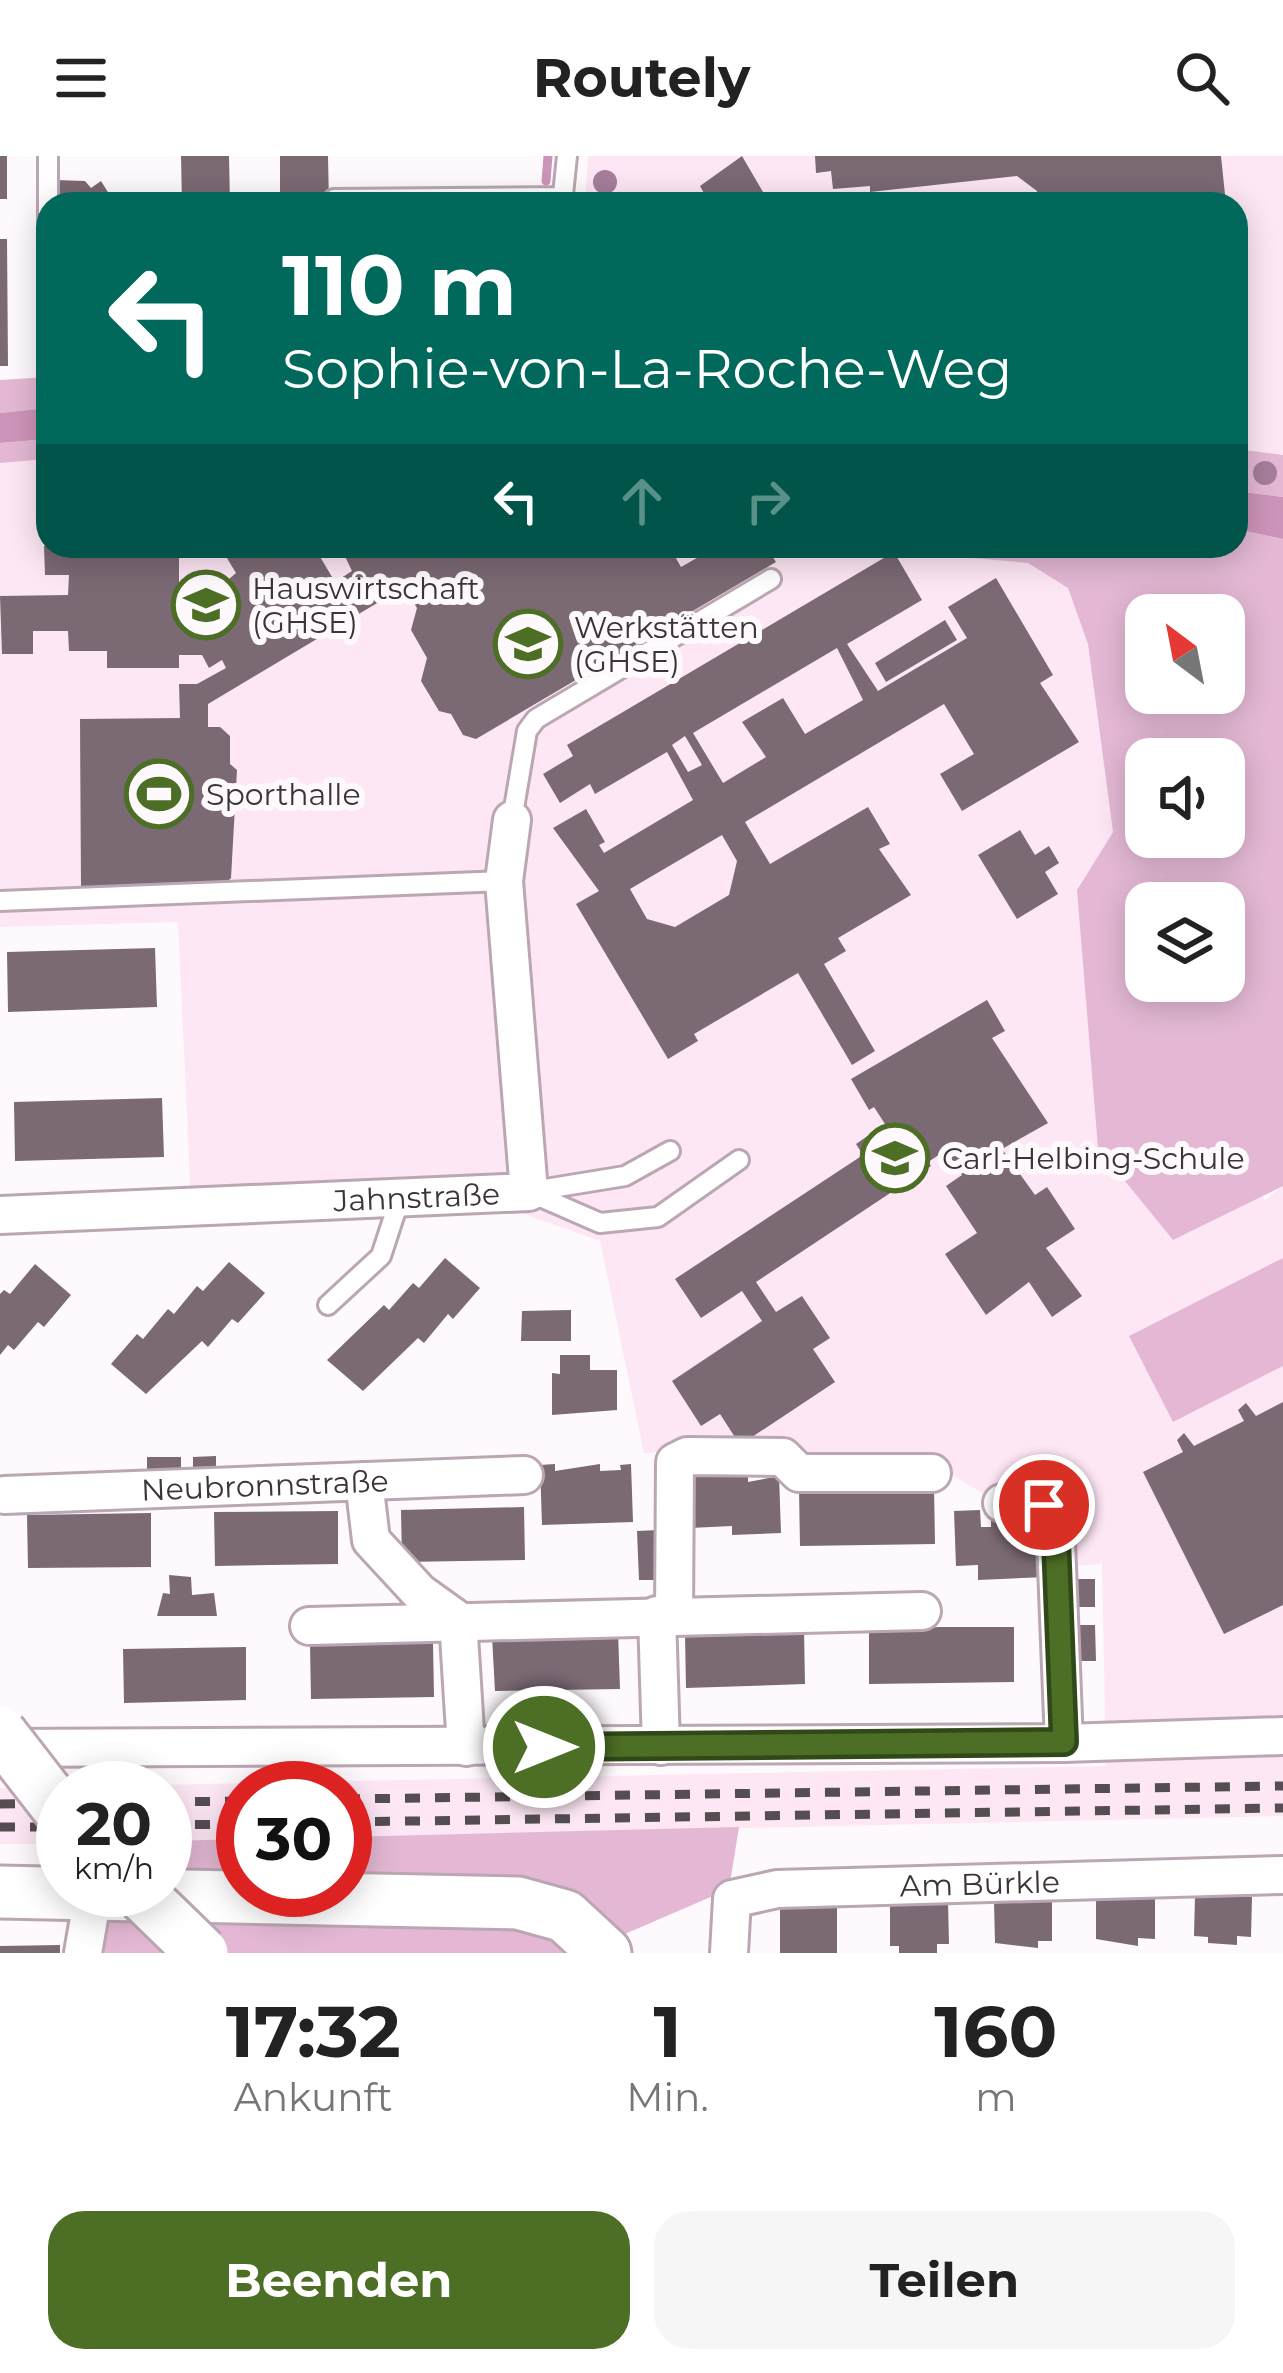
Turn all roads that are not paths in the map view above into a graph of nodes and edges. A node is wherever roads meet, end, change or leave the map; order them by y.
1 (48, 156) edge
2 (567, 156) edge
3 (48, 192) edge
4 (563, 192) edge
5 (771, 579) dead end
6 (512, 820) joint
7 (504, 881) junction
8 (0, 901) edge
9 (670, 1151) dead end
10 (740, 1160) dead end
11 (529, 1192) junction
12 (400, 1198) junction
13 (0, 1215) edge
14 (328, 1305) dead end
15 (932, 1473) dead end
16 (524, 1474) dead end
17 (364, 1481) junction
18 (4, 1495) dead end
19 (1002, 1503) dead end
20 (922, 1611) dead end
21 (665, 1616) junction
22 (458, 1620) junction
23 (309, 1626) dead end
24 (0, 1733) edge
25 (1283, 1736) edge
26 (1064, 1742) junction
27 (661, 1746) junction
28 (0, 1748) edge
29 (466, 1748) junction
30 (36, 1779) edge
31 (1283, 1875) edge
32 (0, 1892) edge
33 (36, 1892) edge
34 (192, 1894) edge
35 (102, 1917) edge
36 (151, 1917) edge
37 (83, 1953) edge
38 (202, 1953) edge
39 (605, 1953) edge
40 (728, 1953) edge

1 - 3 lane
2 - 4 lane
5 - 6 lane
6 - 7 street, Jahnstraße
7 - 8 lane
7 - 11 street, Jahnstraße
9 - 11 lane
10 - 11 lane
11 - 12 street, Jahnstraße
12 - 13 street, Jahnstraße
12 - 14 lane
15 - 21 street
16 - 17 street, Neubronnstraße
17 - 18 street, Neubronnstraße
17 - 22 street
19 - 26 street
20 - 21 street
21 - 22 street
21 - 27 street
22 - 23 street
22 - 29 street
24 - 30 main road, bridge
25 - 26 street
26 - 27 street
27 - 29 street
28 - 29 street
31 - 40 street, Am Bürkle
32 - 33 main road
34 - 39 main road
35 - 37 street
36 - 38 main road, bridge

